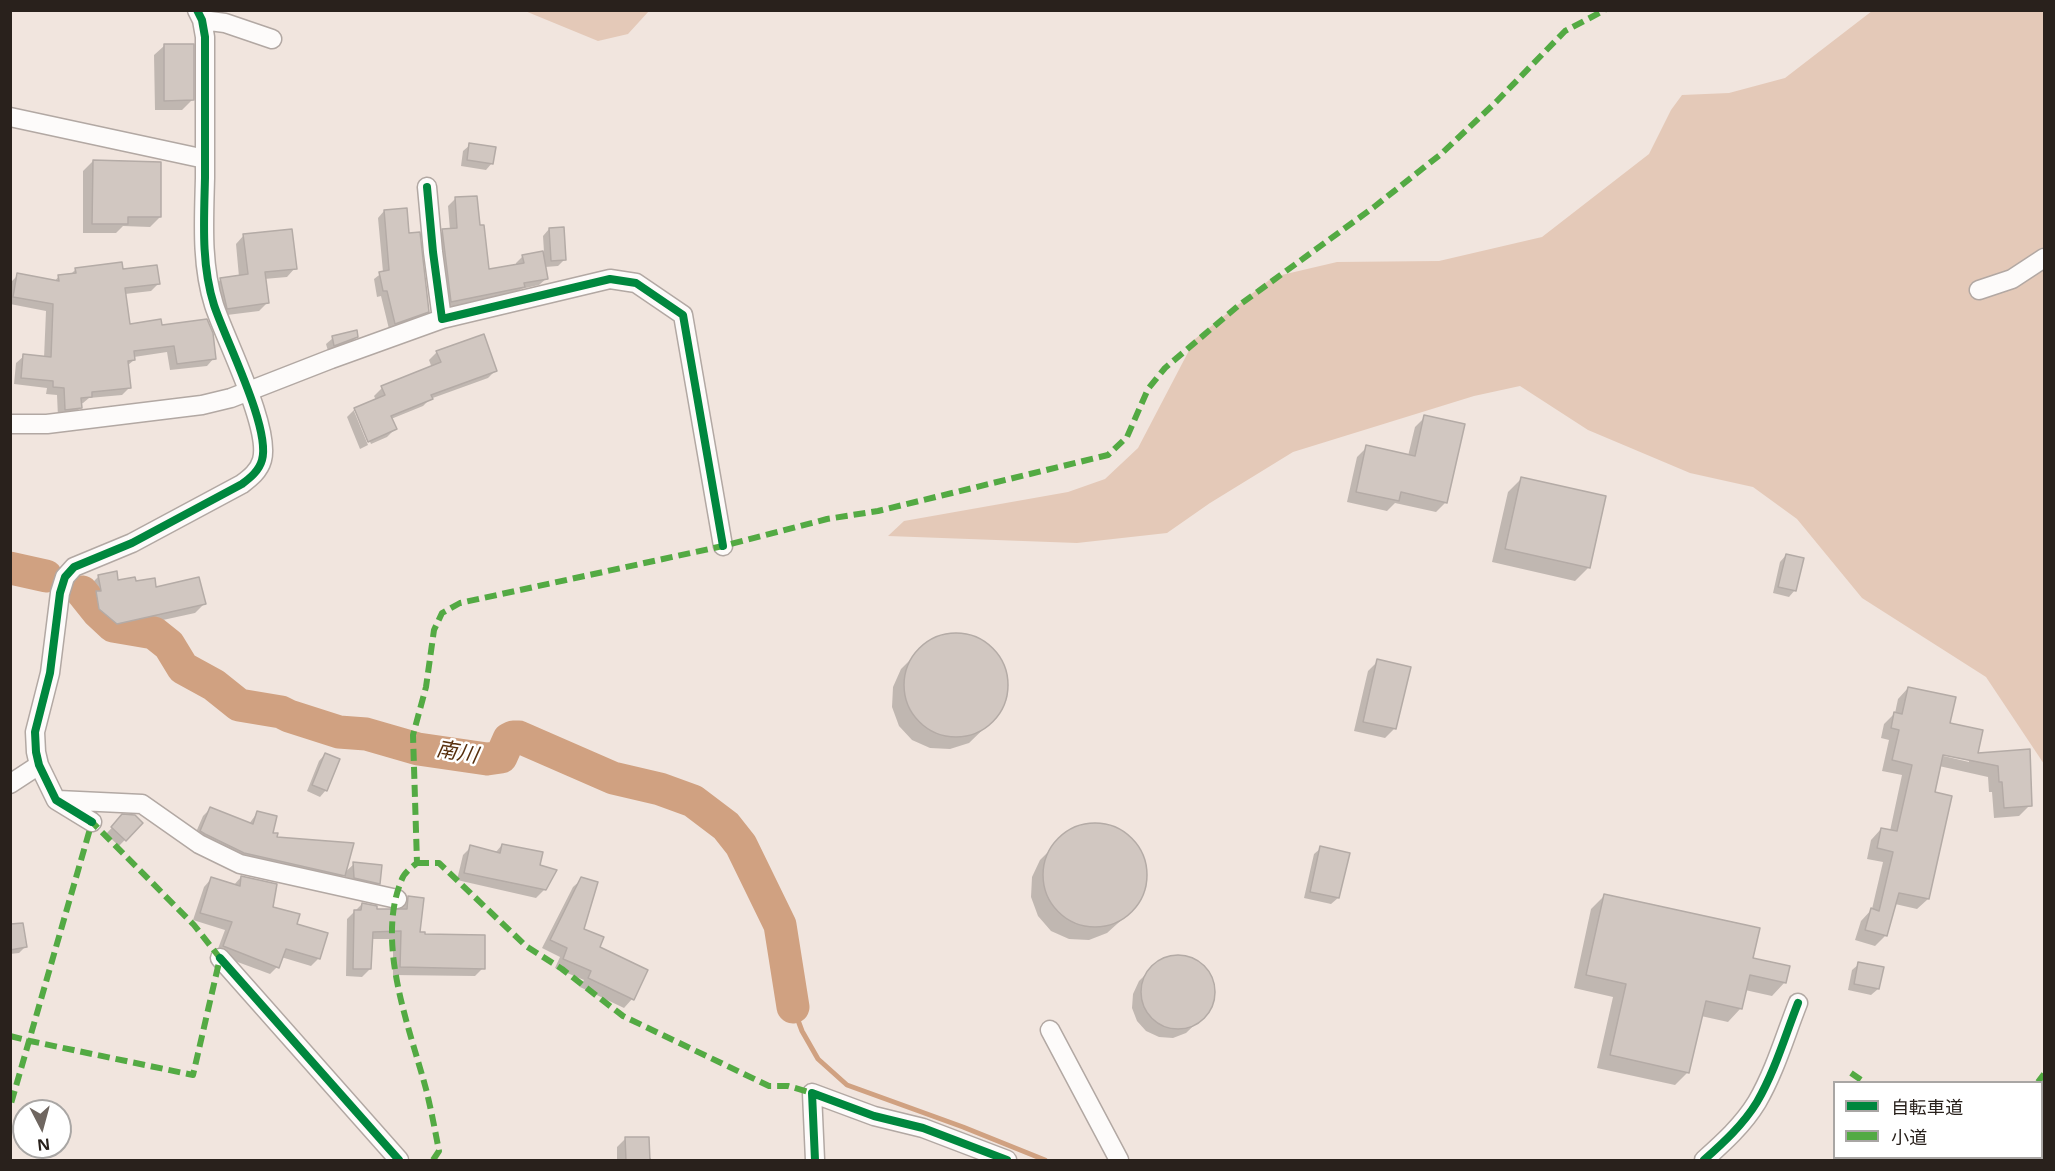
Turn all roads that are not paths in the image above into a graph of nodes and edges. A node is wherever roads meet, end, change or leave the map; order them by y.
1 (200, 15) edge
2 (272, 39) dead end
3 (10, 117) edge
4 (205, 159) junction
5 (427, 187) dead end
6 (2044, 258) edge
7 (1978, 290) dead end
8 (442, 319) junction
9 (249, 392) junction
10 (10, 424) edge
11 (723, 546) dead end
12 (39, 765) junction
13 (10, 784) edge
14 (56, 800) junction
15 (92, 822) dead end
16 (396, 899) dead end
17 (220, 958) dead end
18 (1798, 1003) dead end
19 (1050, 1030) dead end
20 (399, 1161) edge
21 (815, 1161) edge
22 (1007, 1161) edge
23 (1119, 1161) edge
24 (1704, 1161) edge

1 - 2 street
1 - 4 street
3 - 4 street
4 - 9 street
5 - 8 street
6 - 7 street
8 - 9 street
8 - 11 street
9 - 10 street
9 - 12 street
12 - 13 street
12 - 14 street
14 - 15 street
14 - 16 street
17 - 20 street
18 - 24 street
19 - 23 street
21 - 22 street

